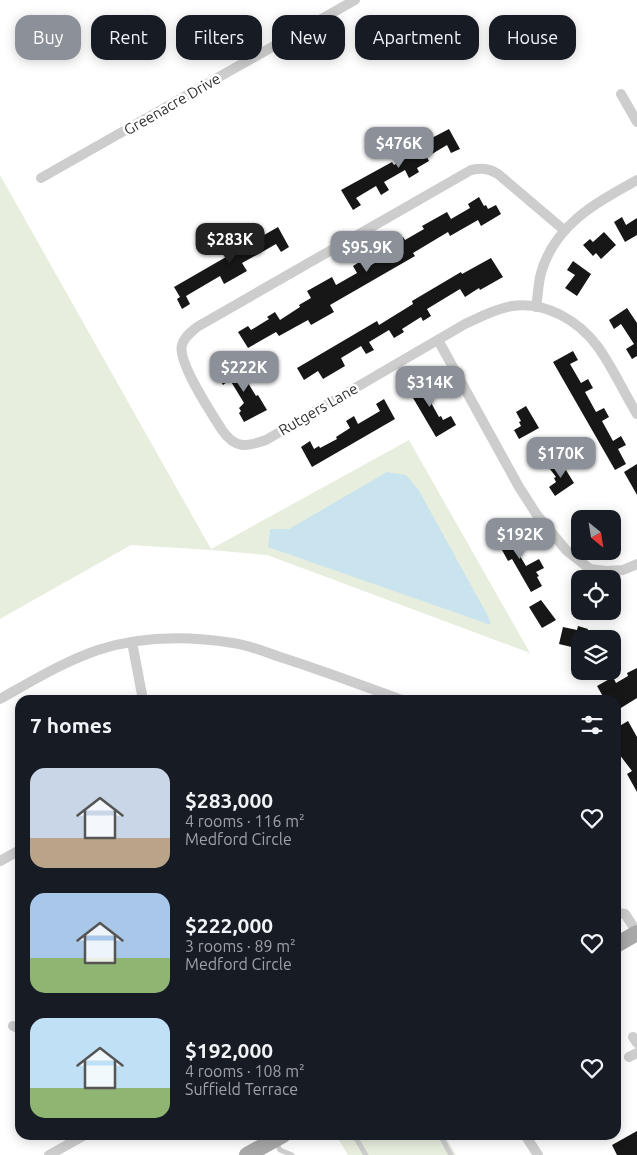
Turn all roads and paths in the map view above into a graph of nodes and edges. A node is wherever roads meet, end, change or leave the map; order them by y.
1 (355, 0) edge
2 (621, 94) dead end
3 (637, 122) edge
4 (41, 178) dead end
5 (637, 180) edge
6 (564, 230) junction
7 (536, 307) junction
8 (438, 340) junction
9 (637, 414) edge
10 (637, 564) edge
11 (584, 570) edge
12 (621, 570) edge
13 (132, 642) junction
14 (142, 695) edge
15 (389, 695) edge
16 (0, 699) edge
17 (15, 853) edge
18 (0, 861) edge
19 (621, 913) edge
20 (637, 932) edge
21 (621, 942) edge
22 (69, 1140) edge
23 (357, 1140) edge
24 (443, 1140) edge
25 (528, 1140) edge
26 (279, 1145) edge
27 (49, 1155) edge
28 (247, 1155) edge
29 (292, 1155) edge
30 (366, 1155) edge
31 (451, 1155) edge
32 (538, 1155) edge

1 - 4 street, Greenacre Drive
2 - 3 street
5 - 6 street
6 - 7 street
6 - 8 street, Rutgers Lane
7 - 8 street, Rutgers Lane
7 - 9 street, Rutgers Lane
8 - 11 street
10 - 12 street
13 - 14 street
13 - 15 street
13 - 16 street
17 - 18 street
19 - 20 street
20 - 21 main road
22 - 27 street
23 - 30 lane
24 - 31 lane
25 - 32 street
26 - 28 main road
26 - 29 lane

